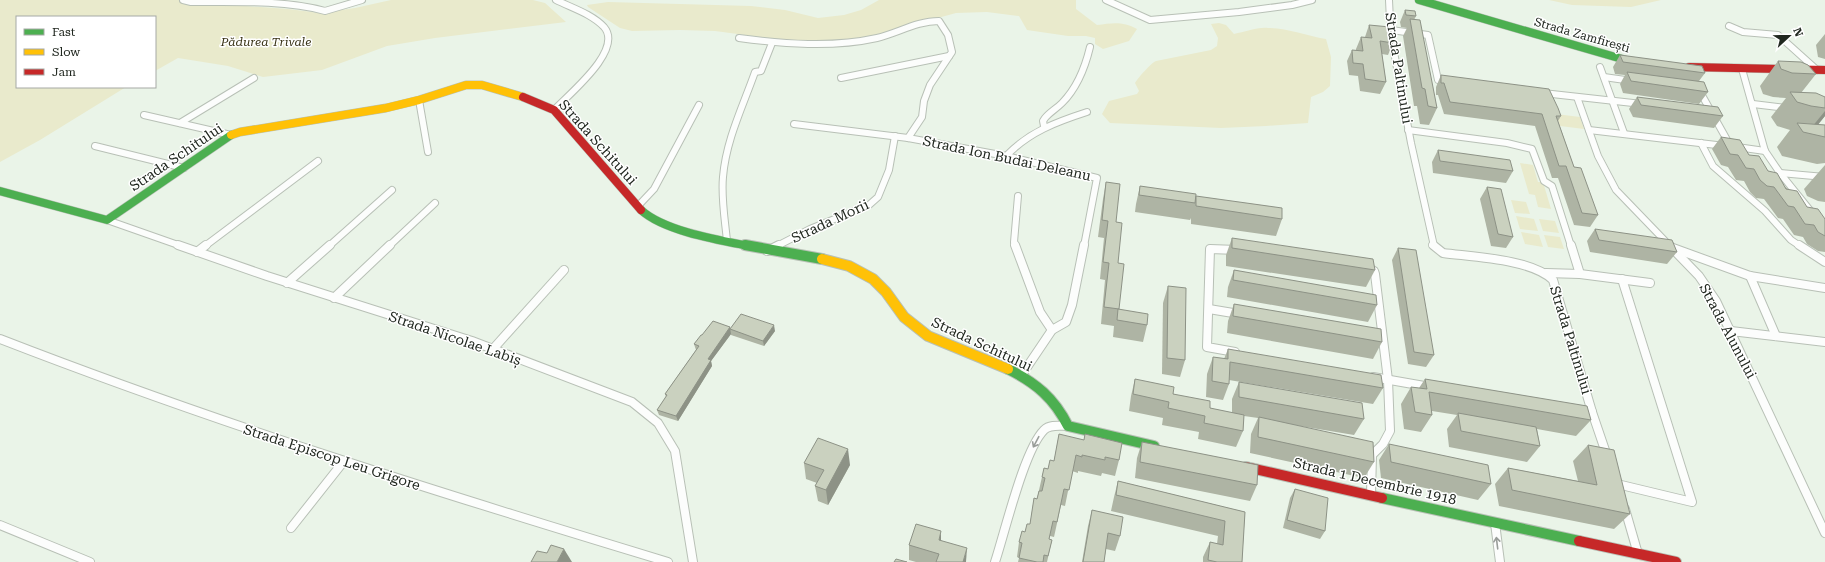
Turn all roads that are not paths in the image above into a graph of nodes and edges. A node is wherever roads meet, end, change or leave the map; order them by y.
1 (183, 0) edge
2 (362, 0) edge
3 (556, 0) edge
4 (1106, 0) edge
5 (1312, 0) edge
6 (1389, 0) edge
7 (1419, 0) edge
8 (1729, 26) dead end
9 (1391, 30) junction
10 (738, 38) dead end
11 (772, 43) junction
12 (1090, 47) dead end
13 (949, 56) junction
14 (1639, 63) edge
15 (1600, 67) dead end
16 (1680, 67) edge
17 (1742, 69) junction
18 (1821, 70) edge
19 (1604, 77) junction
20 (254, 78) dead end
21 (841, 78) dead end
22 (1454, 82) edge
23 (1641, 82) edge
24 (1693, 89) edge
25 (1538, 92) edge
26 (1577, 97) junction
27 (419, 100) junction
28 (1613, 101) junction
29 (1753, 104) junction
30 (699, 105) dead end
31 (1651, 105) edge
32 (1792, 109) edge
33 (554, 110) junction
34 (1705, 111) edge
35 (1087, 112) dead end
36 (1713, 112) junction
37 (144, 115) dead end
38 (180, 123) junction
39 (794, 124) dead end
40 (1044, 126) junction
41 (1408, 130) junction
42 (1589, 130) junction
43 (1624, 133) junction
44 (231, 135) junction
45 (894, 136) junction
46 (908, 138) junction
47 (1701, 143) junction
48 (95, 146) dead end
49 (1731, 147) junction
50 (1765, 151) junction
51 (428, 152) dead end
52 (1006, 156) junction
53 (318, 161) dead end
54 (184, 168) junction
55 (1780, 173) junction
56 (1825, 177) edge
57 (392, 190) dead end
58 (0, 191) edge
59 (1018, 196) dead end
60 (435, 203) dead end
61 (638, 206) junction
62 (107, 220) junction
63 (1825, 229) edge
64 (727, 241) junction
65 (1671, 247) junction
66 (767, 251) junction
67 (197, 252) junction
68 (1248, 252) edge
69 (1825, 262) edge
70 (1360, 267) edge
71 (564, 270) dead end
72 (1546, 273) junction
73 (1580, 274) junction
74 (1750, 276) junction
75 (1622, 280) junction
76 (287, 283) junction
77 (1650, 284) dead end
78 (1825, 288) edge
79 (334, 298) junction
80 (1209, 309) junction
81 (1249, 315) edge
82 (1052, 330) junction
83 (1731, 331) junction
84 (1776, 336) junction
85 (0, 339) edge
86 (1825, 342) edge
87 (493, 349) junction
88 (1246, 354) edge
89 (1364, 375) edge
90 (1021, 376) junction
91 (1388, 380) junction
92 (1442, 389) edge
93 (1570, 408) edge
94 (1592, 412) junction
95 (1068, 426) junction
96 (1165, 448) edge
97 (344, 461) junction
98 (1610, 462) edge
99 (1233, 464) edge
100 (1617, 484) edge
101 (1371, 494) junction
102 (1622, 500) edge
103 (1495, 523) junction
104 (0, 525) edge
105 (291, 528) dead end
106 (1825, 533) edge
107 (1638, 554) junction
108 (1670, 561) edge
109 (90, 562) edge
110 (668, 562) edge
111 (693, 562) edge
112 (996, 562) edge
113 (1500, 562) edge

1 - 2 street
3 - 33 street
4 - 5 street
6 - 9 street, Strada Paltinului
7 - 14 main road, Strada Zamfirești
8 - 18 street
9 - 22 street
9 - 41 street, Strada Paltinului
10 - 11 street
11 - 13 street
11 - 64 street
12 - 40 street
13 - 21 street
13 - 46 street
15 - 19 street
16 - 17 main road
17 - 18 main road
17 - 29 street
19 - 23 street
19 - 28 street
20 - 38 street
24 - 36 street
25 - 26 street
26 - 28 street
26 - 42 street, Strada Alunului
27 - 33 main road, Strada Schitului
27 - 44 main road, Strada Schitului
27 - 51 street
28 - 31 street
28 - 43 street
29 - 32 street
29 - 50 street
30 - 61 street
33 - 61 main road, Strada Schitului
34 - 36 street
35 - 40 street
36 - 49 street
37 - 38 street
38 - 44 street
39 - 45 street, Strada Ion Budai Deleanu
40 - 52 street
41 - 72 street, Strada Paltinului
41 - 73 street
42 - 43 street
42 - 65 street, Strada Alunului
43 - 47 street
44 - 54 main road, Strada Schitului
45 - 46 street, Strada Ion Budai Deleanu
45 - 66 street, Strada Morii
46 - 52 street, Strada Ion Budai Deleanu
47 - 49 street
47 - 69 street
48 - 54 street
49 - 50 street
50 - 55 street
52 - 82 street, Strada Ion Budai Deleanu
53 - 67 street
54 - 62 main road, Strada Schitului
55 - 56 street
55 - 63 street
57 - 76 street
58 - 62 main road
59 - 82 street
60 - 79 street
61 - 64 main road, Strada Schitului
62 - 67 street, Strada Nicolae Labiș
64 - 66 main road, Strada Schitului
65 - 74 street
65 - 83 street, Strada Alunului
66 - 90 main road, Strada Schitului
67 - 76 street, Strada Nicolae Labiș
68 - 80 street
70 - 91 street
71 - 87 street
72 - 73 street
72 - 94 street, Strada Paltinului
73 - 75 street
74 - 78 street
74 - 84 street
75 - 77 street
75 - 100 street
76 - 79 street, Strada Nicolae Labiș
79 - 87 street, Strada Nicolae Labiș
80 - 81 street
80 - 88 street
82 - 90 street, Strada Ion Budai Deleanu
83 - 84 street
83 - 106 street, Strada Alunului
84 - 86 street
85 - 97 street, Strada Episcop Leu Grigore
87 - 111 street, Strada Nicolae Labiș
89 - 91 street
90 - 95 main road, Strada Schitului
91 - 92 street
91 - 101 street
93 - 94 street
94 - 98 street, Strada Paltinului
95 - 96 main road
95 -> 112 street
97 - 105 street
97 - 110 street, Strada Episcop Leu Grigore
99 - 101 main road, Strada 1 Decembrie 1918
101 - 103 main road, Strada 1 Decembrie 1918
102 - 107 street
103 - 107 main road, Strada 1 Decembrie 1918
113 -> 103 street
104 - 109 street
107 - 108 main road, Strada 1 Decembrie 1918

